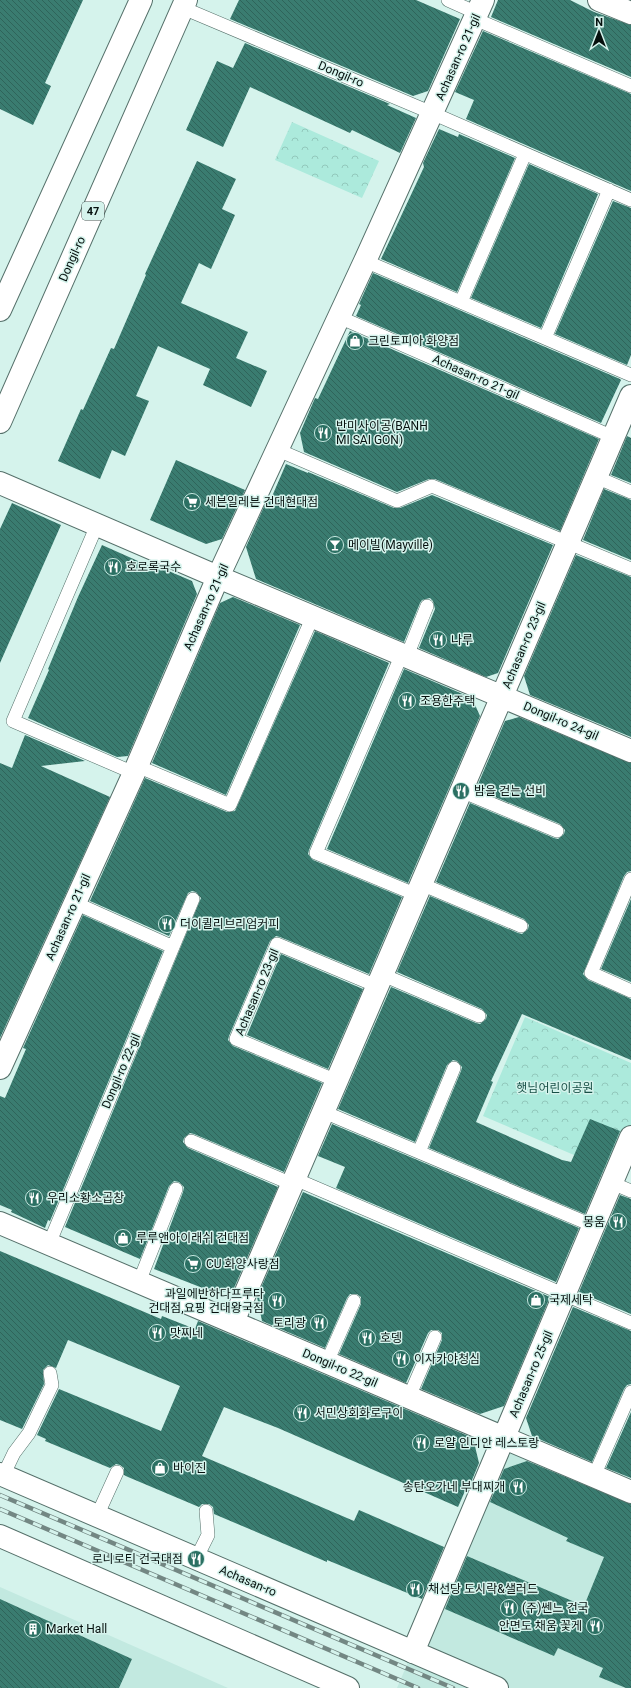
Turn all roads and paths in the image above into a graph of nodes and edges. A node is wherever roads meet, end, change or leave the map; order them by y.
1 (141, 0) edge
2 (448, 0) edge
3 (599, 0) edge
4 (185, 4) edge
5 (479, 10) edge
6 (631, 14) edge
7 (631, 86) edge
8 (432, 113) junction
9 (525, 154) junction
10 (609, 190) junction
11 (631, 200) edge
12 (365, 261) junction
13 (461, 302) junction
14 (0, 310) edge
15 (339, 317) junction
16 (544, 338) junction
17 (631, 375) edge
18 (631, 396) edge
19 (0, 422) edge
20 (622, 427) edge
21 (278, 450) junction
22 (596, 477) junction
23 (0, 482) edge
24 (631, 492) edge
25 (97, 525) junction
26 (568, 542) junction
27 (631, 569) edge
28 (218, 577) junction
29 (427, 606) dead end
30 (313, 616) junction
31 (404, 655) junction
32 (502, 696) junction
33 (631, 751) edge
34 (135, 769) junction
35 (461, 792) junction
36 (557, 832) dead end
37 (631, 879) edge
38 (419, 890) junction
39 (193, 899) dead end
40 (75, 903) junction
41 (521, 926) dead end
42 (173, 947) junction
43 (380, 981) junction
44 (631, 992) edge
45 (479, 1016) dead end
46 (0, 1068) edge
47 (454, 1068) dead end
48 (337, 1081) junction
49 (324, 1112) junction
50 (631, 1137) edge
51 (191, 1141) dead end
52 (419, 1152) junction
53 (294, 1182) junction
54 (621, 1187) edge
55 (176, 1188) dead end
56 (0, 1223) edge
57 (594, 1226) junction
58 (49, 1244) junction
59 (139, 1282) junction
60 (565, 1295) junction
61 (354, 1301) dead end
62 (233, 1322) junction
63 (631, 1323) edge
64 (435, 1336) dead end
65 (327, 1362) junction
66 (50, 1373) dead end
67 (631, 1392) edge
68 (409, 1397) junction
69 (504, 1438) junction
70 (117, 1472) dead end
71 (2, 1475) edge
72 (594, 1476) junction
73 (631, 1492) edge
74 (206, 1511) dead end
75 (96, 1516) junction
76 (0, 1536) edge
77 (196, 1559) junction
78 (413, 1652) junction
79 (348, 1688) edge
80 (497, 1688) edge

1 - 14 street
2 - 5 lane
3 - 6 street
4 - 8 lane, Dongil-ro
4 - 19 street, Dongil-ro / 47
5 - 7 lane
5 - 8 street, Achasan-ro 21-gil
8 - 9 lane, Achasan-ro 21-gil
8 - 12 street, Achasan-ro 21-gil
9 - 10 lane, Achasan-ro 21-gil
9 - 13 lane
10 - 11 lane, Achasan-ro 21-gil
10 - 16 lane
12 - 13 lane
12 - 15 street, Achasan-ro 21-gil
13 - 16 lane
15 - 20 lane, Achasan-ro 21-gil
15 - 21 street, Achasan-ro 21-gil
16 - 17 lane
18 - 20 street, Achasan-ro 23-gil
20 - 22 street, Achasan-ro 23-gil
21 - 26 lane
21 - 28 street, Achasan-ro 21-gil
22 - 24 lane
22 - 26 street, Achasan-ro 23-gil
23 - 25 street, Dongil-ro 24-gil
25 - 28 street, Dongil-ro 24-gil
25 - 34 lane
26 - 27 lane
26 - 32 street, Achasan-ro 23-gil
28 - 30 street, Dongil-ro 24-gil
28 - 34 street, Achasan-ro 21-gil
29 - 31 lane
30 - 31 street, Dongil-ro 24-gil
30 - 34 lane
31 - 32 street, Dongil-ro 24-gil
31 - 38 lane
32 - 33 street, Dongil-ro 24-gil
32 - 35 street, Achasan-ro 23-gil
34 - 40 street, Achasan-ro 21-gil
35 - 36 lane
35 - 38 street, Achasan-ro 23-gil
37 - 44 lane
38 - 41 lane
38 - 43 street, Achasan-ro 23-gil
39 - 42 lane, Dongil-ro 22-gil
40 - 42 lane
40 - 46 street, Achasan-ro 21-gil
42 - 58 lane, Dongil-ro 22-gil
43 - 45 lane
43 - 48 street, Achasan-ro 23-gil
43 - 48 lane, Achasan-ro 23-gil
47 - 52 lane
48 - 49 street, Achasan-ro 23-gil
49 - 52 lane
49 - 53 street, Achasan-ro 23-gil
50 - 54 street, Achasan-ro 25-gil
51 - 53 lane
52 - 57 lane
53 - 60 lane
53 - 62 street, Achasan-ro 23-gil
54 - 57 street, Achasan-ro 25-gil
55 - 59 lane
56 - 58 street, Dongil-ro 22-gil
57 - 60 street, Achasan-ro 25-gil
58 - 59 street, Dongil-ro 22-gil
59 - 62 street, Dongil-ro 22-gil
60 - 63 lane
60 - 69 street, Achasan-ro 25-gil
61 - 65 lane
62 - 65 street, Dongil-ro 22-gil
64 - 68 lane
65 - 68 street, Dongil-ro 22-gil
66 - 71 lane
67 - 72 lane
68 - 69 street, Dongil-ro 22-gil
69 - 72 street, Dongil-ro 22-gil
69 - 78 street, Achasan-ro 25-gil
70 - 75 lane
71 - 75 street, Achasan-ro
72 - 73 street, Dongil-ro 22-gil
74 - 77 lane
75 - 77 street, Achasan-ro
76 - 79 street
77 - 78 street, Achasan-ro
78 - 80 street, Achasan-ro

